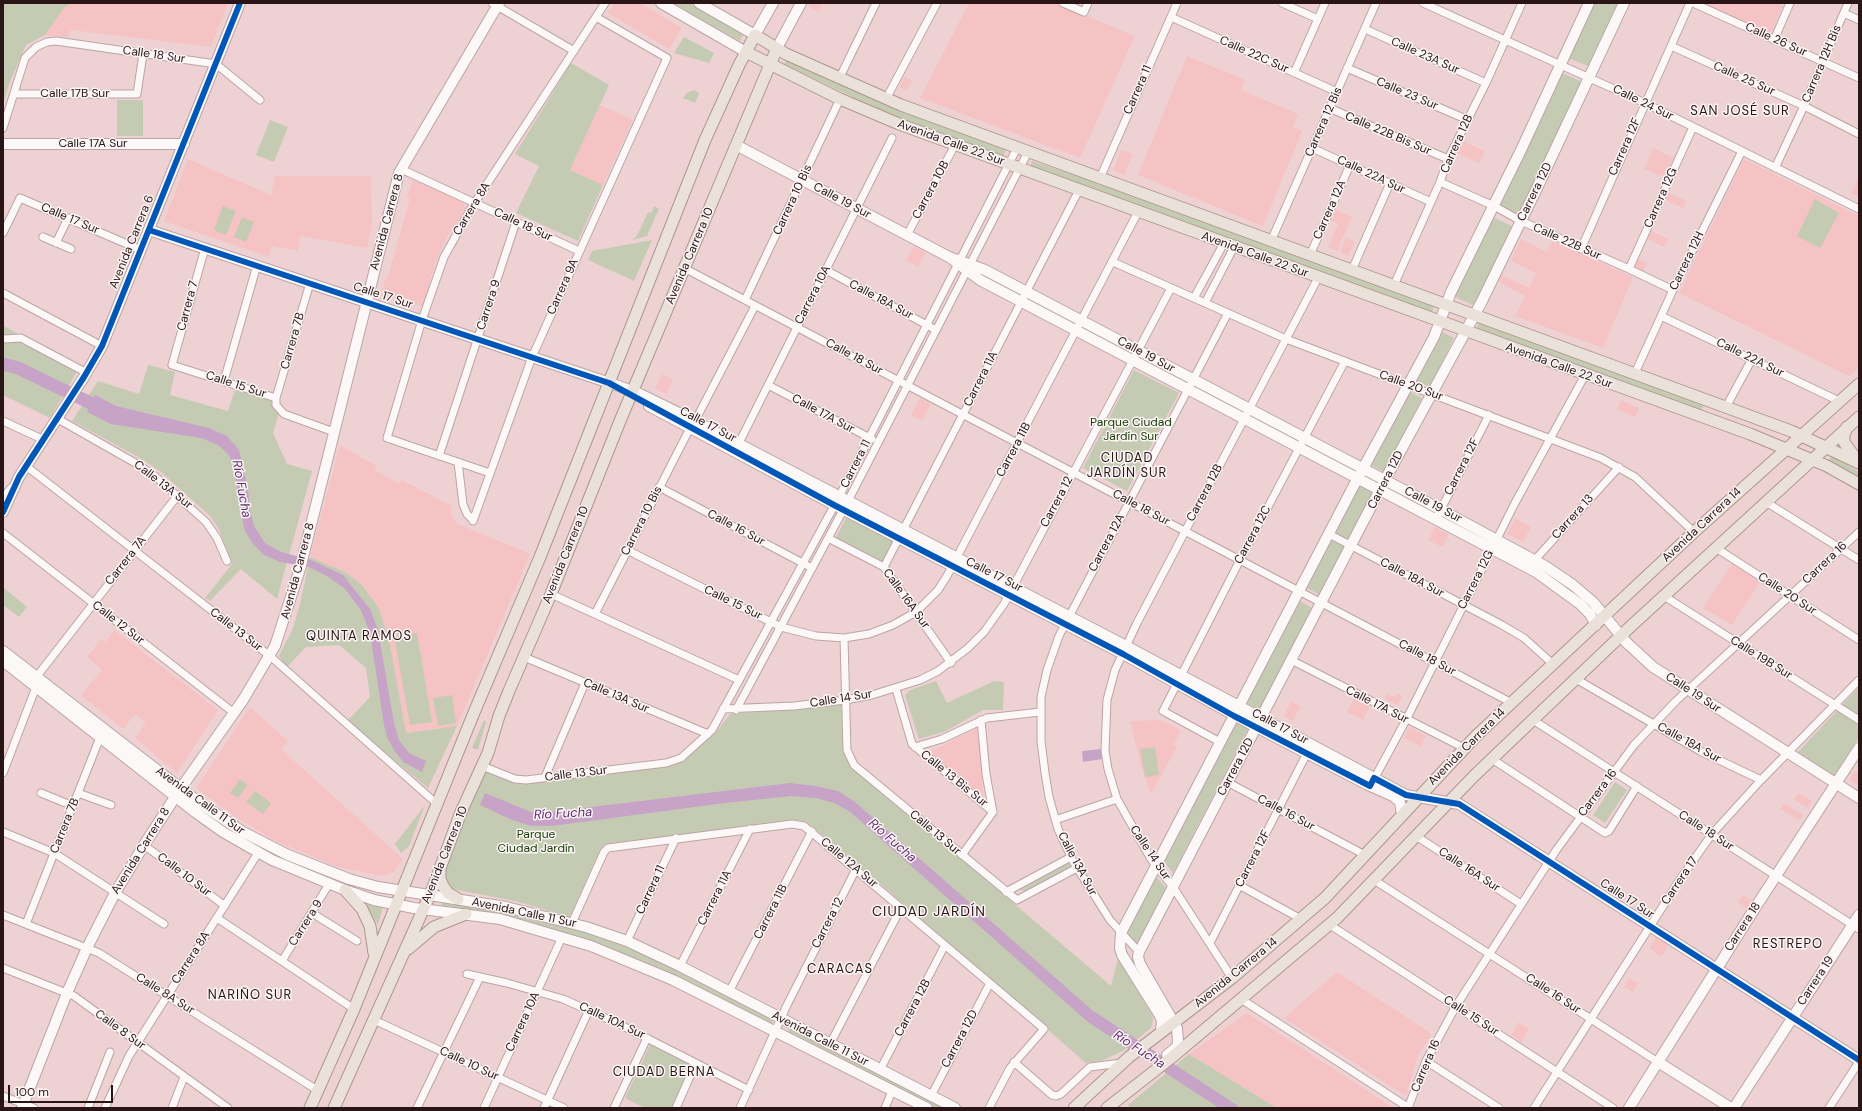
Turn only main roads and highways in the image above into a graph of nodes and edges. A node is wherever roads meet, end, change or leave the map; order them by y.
1 (755, 36) joint
2 (777, 48) junction
3 (746, 52) junction
4 (770, 66) junction
5 (1859, 384) edge
6 (1859, 417) edge
7 (1848, 427) junction
8 (1801, 435) junction
9 (1826, 446) junction
10 (1786, 449) junction
11 (1811, 460) junction
12 (1859, 463) edge
13 (1859, 484) edge
14 (440, 869) junction
15 (345, 890) road end
16 (458, 899) road end
17 (466, 914) road end
18 (402, 955) junction
19 (374, 957) junction
20 (1110, 1105) edge
21 (310, 1108) edge
22 (334, 1108) edge
23 (1074, 1108) edge

1 - 2 main road, Avenida Calle 22 Sur
1 - 3 main road, Avenida Carrera 10
2 - 4 main road, Avenida Carrera 10
2 - 8 main road, Avenida Calle 22 Sur
3 - 4 main road, Avenida Calle 22 Sur
3 - 19 main road, Avenida Carrera 10
4 - 10 main road, Avenida Calle 22 Sur
4 - 14 main road, Avenida Carrera 10
5 - 8 main road, Avenida Carrera 14
6 - 7 main road, Avenida Carrera 14
7 - 9 main road, Avenida Carrera 14
7 - 12 main road
8 - 9 main road, Avenida Calle 22 Sur
8 - 10 main road, Avenida Carrera 14
9 - 11 main road, Avenida Carrera 14
9 - 12 main road, Avenida Calle 22 Sur
10 - 11 main road, Avenida Calle 22 Sur
10 - 23 main road, Avenida Carrera 14
11 - 13 main road, Avenida Calle 22 Sur
11 - 20 main road, Avenida Carrera 14
14 - 16 main road
14 - 18 main road, Avenida Carrera 10
15 - 19 main road
17 - 18 main road
18 - 22 main road, Avenida Carrera 10
19 - 21 main road, Avenida Carrera 10

